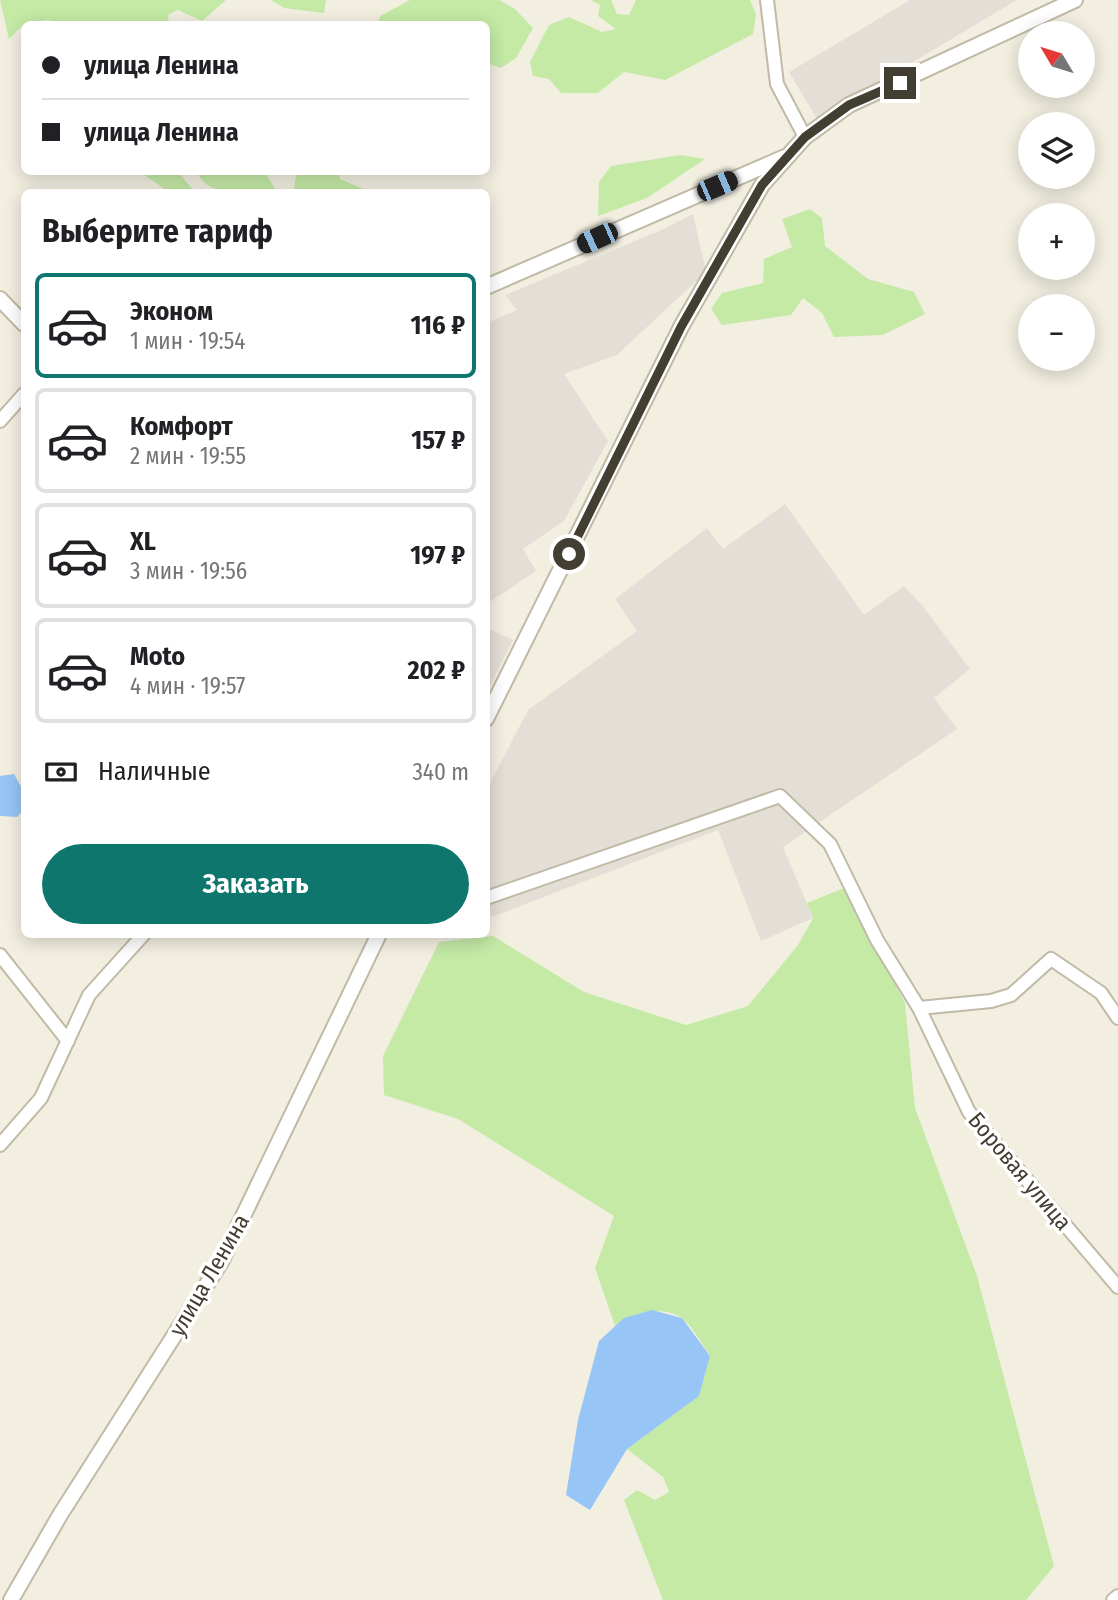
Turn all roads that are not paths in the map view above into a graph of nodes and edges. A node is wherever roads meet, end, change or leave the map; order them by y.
1 (767, 0) edge
2 (1075, 0) edge
3 (805, 137) junction
4 (789, 155) junction
5 (490, 285) edge
6 (0, 299) edge
7 (21, 321) edge
8 (21, 397) edge
9 (0, 421) edge
10 (490, 711) edge
11 (490, 897) edge
12 (140, 938) edge
13 (379, 938) edge
14 (0, 955) edge
15 (919, 1008) junction
16 (1118, 1018) edge
17 (68, 1041) junction
18 (0, 1145) edge
19 (1118, 1287) edge
20 (1118, 1596) edge
21 (11, 1600) edge
22 (1113, 1600) edge

1 - 3 street
2 - 3 street
3 - 4 street
4 - 5 street
4 - 10 street
6 - 7 street
8 - 9 street
11 - 15 street, Боровая улица
12 - 17 street
13 - 21 street, улица Ленина
14 - 17 street
15 - 16 street
15 - 19 street, Боровая улица
17 - 18 street
20 - 22 street

